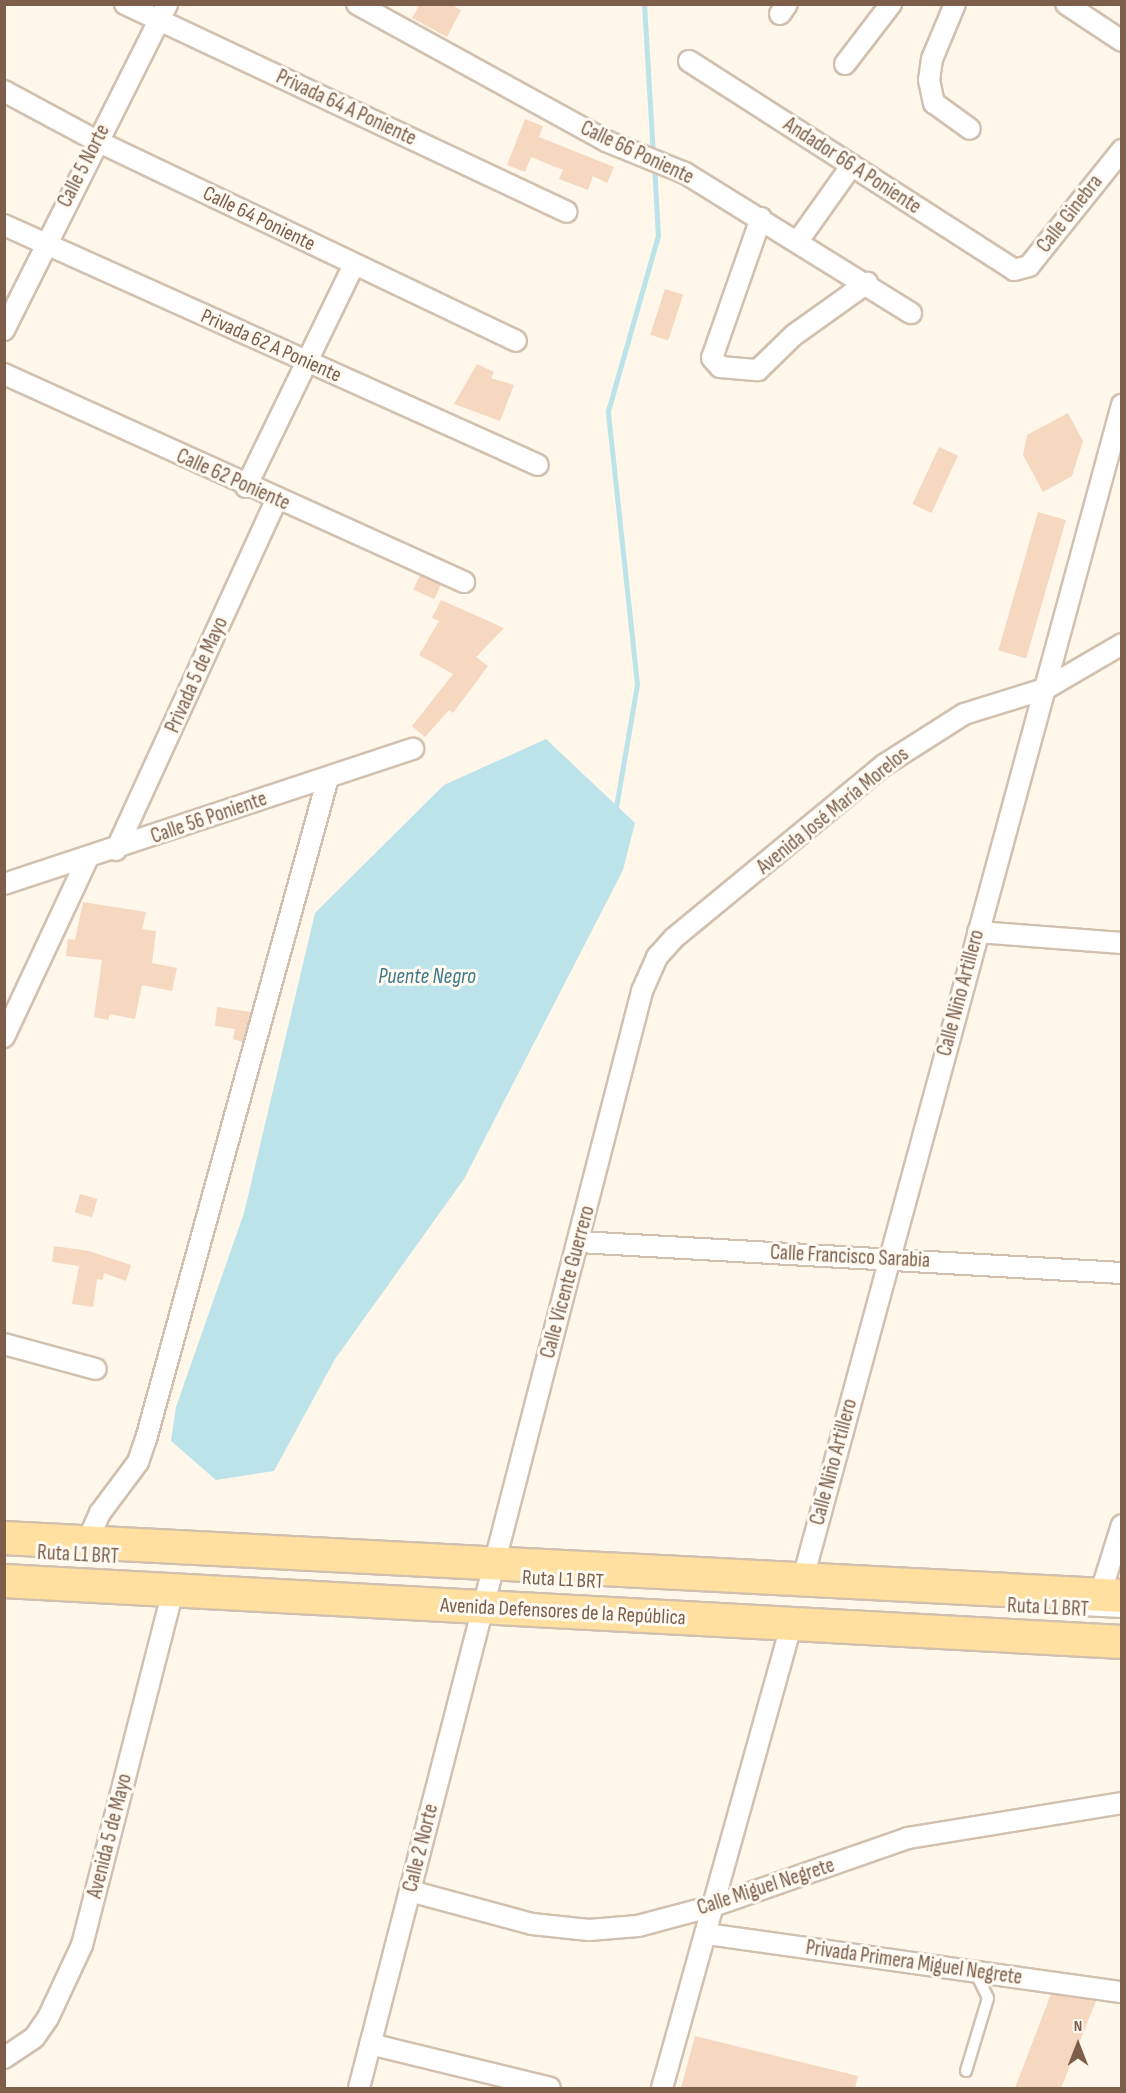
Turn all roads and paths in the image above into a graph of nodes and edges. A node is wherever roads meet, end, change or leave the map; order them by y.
1 (125, 4) edge
2 (357, 4) edge
3 (891, 4) edge
4 (955, 4) edge
5 (1066, 4) edge
6 (163, 12) edge
7 (1122, 40) edge
8 (689, 61) dead end
9 (845, 64) dead end
10 (4, 91) edge
11 (970, 129) dead end
12 (97, 141) junction
13 (1122, 150) edge
14 (852, 165) junction
15 (567, 212) dead end
16 (761, 218) junction
17 (4, 225) edge
18 (798, 241) junction
19 (45, 244) junction
20 (354, 265) junction
21 (1014, 270) joint
22 (867, 283) junction
23 (911, 313) dead end
24 (4, 330) edge
25 (516, 341) dead end
26 (306, 362) junction
27 (4, 374) edge
28 (1122, 405) edge
29 (538, 465) dead end
30 (246, 486) junction
31 (276, 500) junction
32 (464, 582) dead end
33 (1122, 644) edge
34 (1045, 689) junction
35 (413, 749) dead end
36 (328, 778) junction
37 (116, 850) junction
38 (87, 860) junction
39 (4, 884) edge
40 (978, 932) junction
41 (1122, 943) edge
42 (657, 957) joint
43 (4, 1038) edge
44 (579, 1242) junction
45 (888, 1258) junction
46 (1122, 1273) edge
47 (4, 1344) edge
48 (96, 1369) dead end
49 (1122, 1525) edge
50 (4, 1538) edge
51 (87, 1542) junction
52 (4, 1551) edge
53 (4, 1570) edge
54 (4, 1581) edge
55 (632, 1584) dead end
56 (486, 1588) junction
57 (402, 1589) dead end
58 (173, 1590) junction
59 (804, 1590) junction
60 (1104, 1603) edge
61 (791, 1625) junction
62 (1122, 1642) edge
63 (1122, 1803) edge
64 (410, 1891) junction
65 (713, 1906) junction
66 (707, 1934) junction
67 (975, 1971) junction
68 (1122, 1992) edge
69 (370, 2044) junction
70 (4, 2058) edge
71 (966, 2071) dead end
72 (359, 2088) edge
73 (550, 2088) edge
74 (662, 2088) edge

1 - 6 street, Privada 64 A Poniente
2 - 16 street, Calle 66 Poniente
3 - 9 street
4 - 11 street
5 - 7 street
6 - 12 street, Calle 5 Norte
6 - 15 street, Privada 64 A Poniente
8 - 14 street, Andador 66 A Poniente
10 - 12 street, Calle 64 Poniente
12 - 19 street, Calle 5 Norte
12 - 20 street, Calle 64 Poniente
13 - 21 street, Calle Ginebra
14 - 18 street
14 - 21 street, Andador 66 A Poniente
16 - 18 street, Calle 66 Poniente
16 - 22 street
17 - 19 street, Privada 62 A Poniente
18 - 22 street, Calle 66 Poniente
19 - 24 street, Calle 5 Norte
19 - 26 street, Privada 62 A Poniente
20 - 25 street, Calle 64 Poniente
20 - 26 street
22 - 23 street, Calle 66 Poniente
26 - 29 street, Privada 62 A Poniente
26 - 30 street
27 - 30 street, Calle 62 Poniente
28 - 34 street, Calle Niño Artillero
30 - 31 street, Calle 62 Poniente
31 - 32 street, Calle 62 Poniente
31 - 37 street, Privada 5 de Mayo
33 - 34 street, Avenida José María Morelos
34 - 40 street, Calle Niño Artillero
34 - 42 street, Avenida José María Morelos
35 - 36 street, Calle 56 Poniente
36 - 37 street, Calle 56 Poniente
36 - 51 street
37 - 38 street, Calle 56 Poniente
38 - 39 street, Calle 56 Poniente
38 - 43 street
40 - 41 street
40 - 45 street, Calle Niño Artillero
42 - 44 street, Calle Vicente Guerrero
44 - 45 street, Calle Francisco Sarabia
44 - 56 street, Calle Vicente Guerrero
45 - 46 street, Calle Francisco Sarabia
45 - 59 street, Calle Niño Artillero
47 - 48 street
49 - 60 street
50 - 51 main road, Avenida Defensores de la República
51 - 56 main road, Avenida Defensores de la República
52 - 56 lane, Ruta L1 BRT
53 - 57 lane, Ruta L1 BRT
54 - 58 main road, Avenida Defensores de la República
55 - 56 lane, Ruta L1 BRT
56 - 58 main road, Avenida Defensores de la República
56 - 59 main road, Avenida Defensores de la República
56 - 61 main road, Avenida Defensores de la República
56 - 64 street, Calle 2 Norte
58 - 70 street, Avenida 5 de Mayo
59 - 60 main road, Avenida Defensores de la República
61 - 62 main road, Avenida Defensores de la República
61 - 65 street
63 - 65 street, Calle Miguel Negrete
64 - 65 street, Calle Miguel Negrete
64 - 69 street, Calle 2 Norte
65 - 66 street
66 - 67 street, Privada Primera Miguel Negrete
66 - 74 street
67 - 68 street, Privada Primera Miguel Negrete
67 - 71 lane
69 - 72 street, Calle 2 Norte
69 - 73 street

